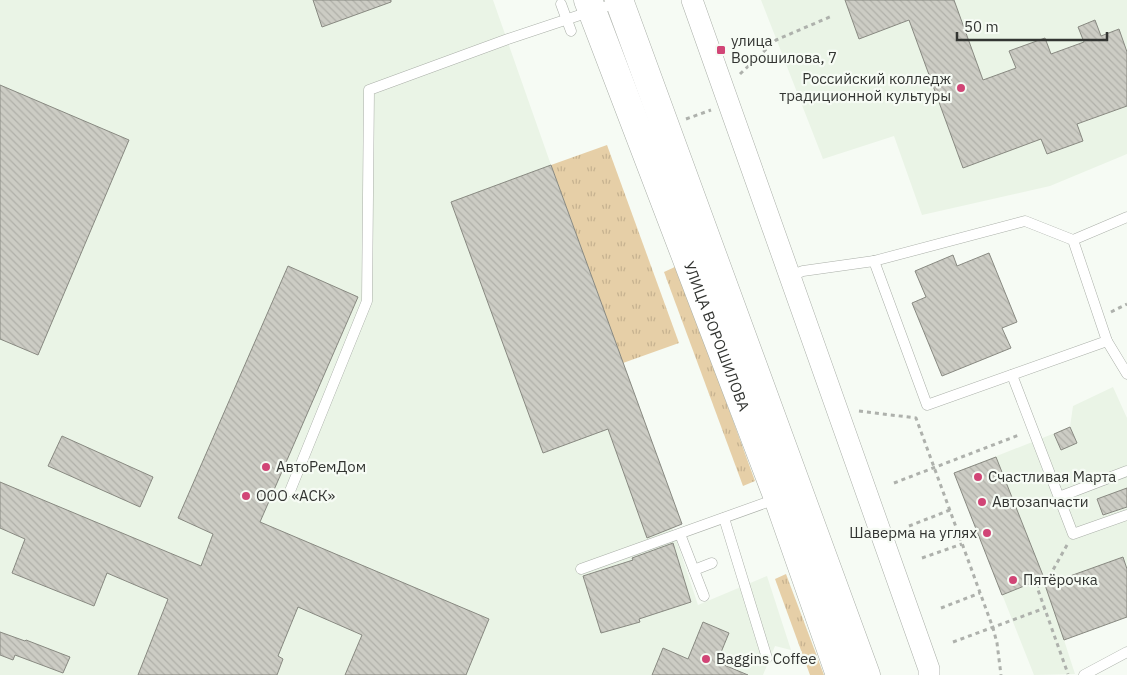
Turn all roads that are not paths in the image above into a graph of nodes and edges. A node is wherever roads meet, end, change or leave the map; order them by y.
1 (692, 0) edge
2 (621, 1) edge
3 (561, 4) dead end
4 (582, 10) edge
5 (571, 31) dead end
6 (1127, 217) edge
7 (1073, 240) junction
8 (874, 261) junction
9 (790, 276) junction
10 (1107, 341) junction
11 (1127, 374) edge
12 (1012, 375) junction
13 (1127, 471) edge
14 (290, 491) dead end
15 (788, 495) junction
16 (1059, 497) junction
17 (1127, 515) edge
18 (724, 518) junction
19 (680, 534) junction
20 (712, 563) dead end
21 (581, 569) dead end
22 (694, 570) junction
23 (704, 596) dead end
24 (1127, 652) edge
25 (767, 658) dead end
26 (840, 675) edge
27 (866, 675) edge
28 (929, 675) edge
29 (1084, 675) edge

1 - 9 street
2 - 4 lane
2 - 15 street, УЛИЦА ВОРОШИЛОВА
3 - 4 lane
4 - 5 lane
4 - 14 lane
4 - 15 street, УЛИЦА ВОРОШИЛОВА
6 - 7 lane
7 - 8 lane
7 - 10 lane
8 - 9 lane
8 - 12 lane
9 - 28 street
10 - 11 lane
10 - 12 lane
12 - 16 lane
13 - 16 lane
15 - 18 lane
15 - 26 street, УЛИЦА ВОРОШИЛОВА
15 - 27 street, УЛИЦА ВОРОШИЛОВА
16 - 17 lane
18 - 19 lane
18 - 25 lane
19 - 21 lane
19 - 22 lane
20 - 22 lane
22 - 23 lane
24 - 29 lane

